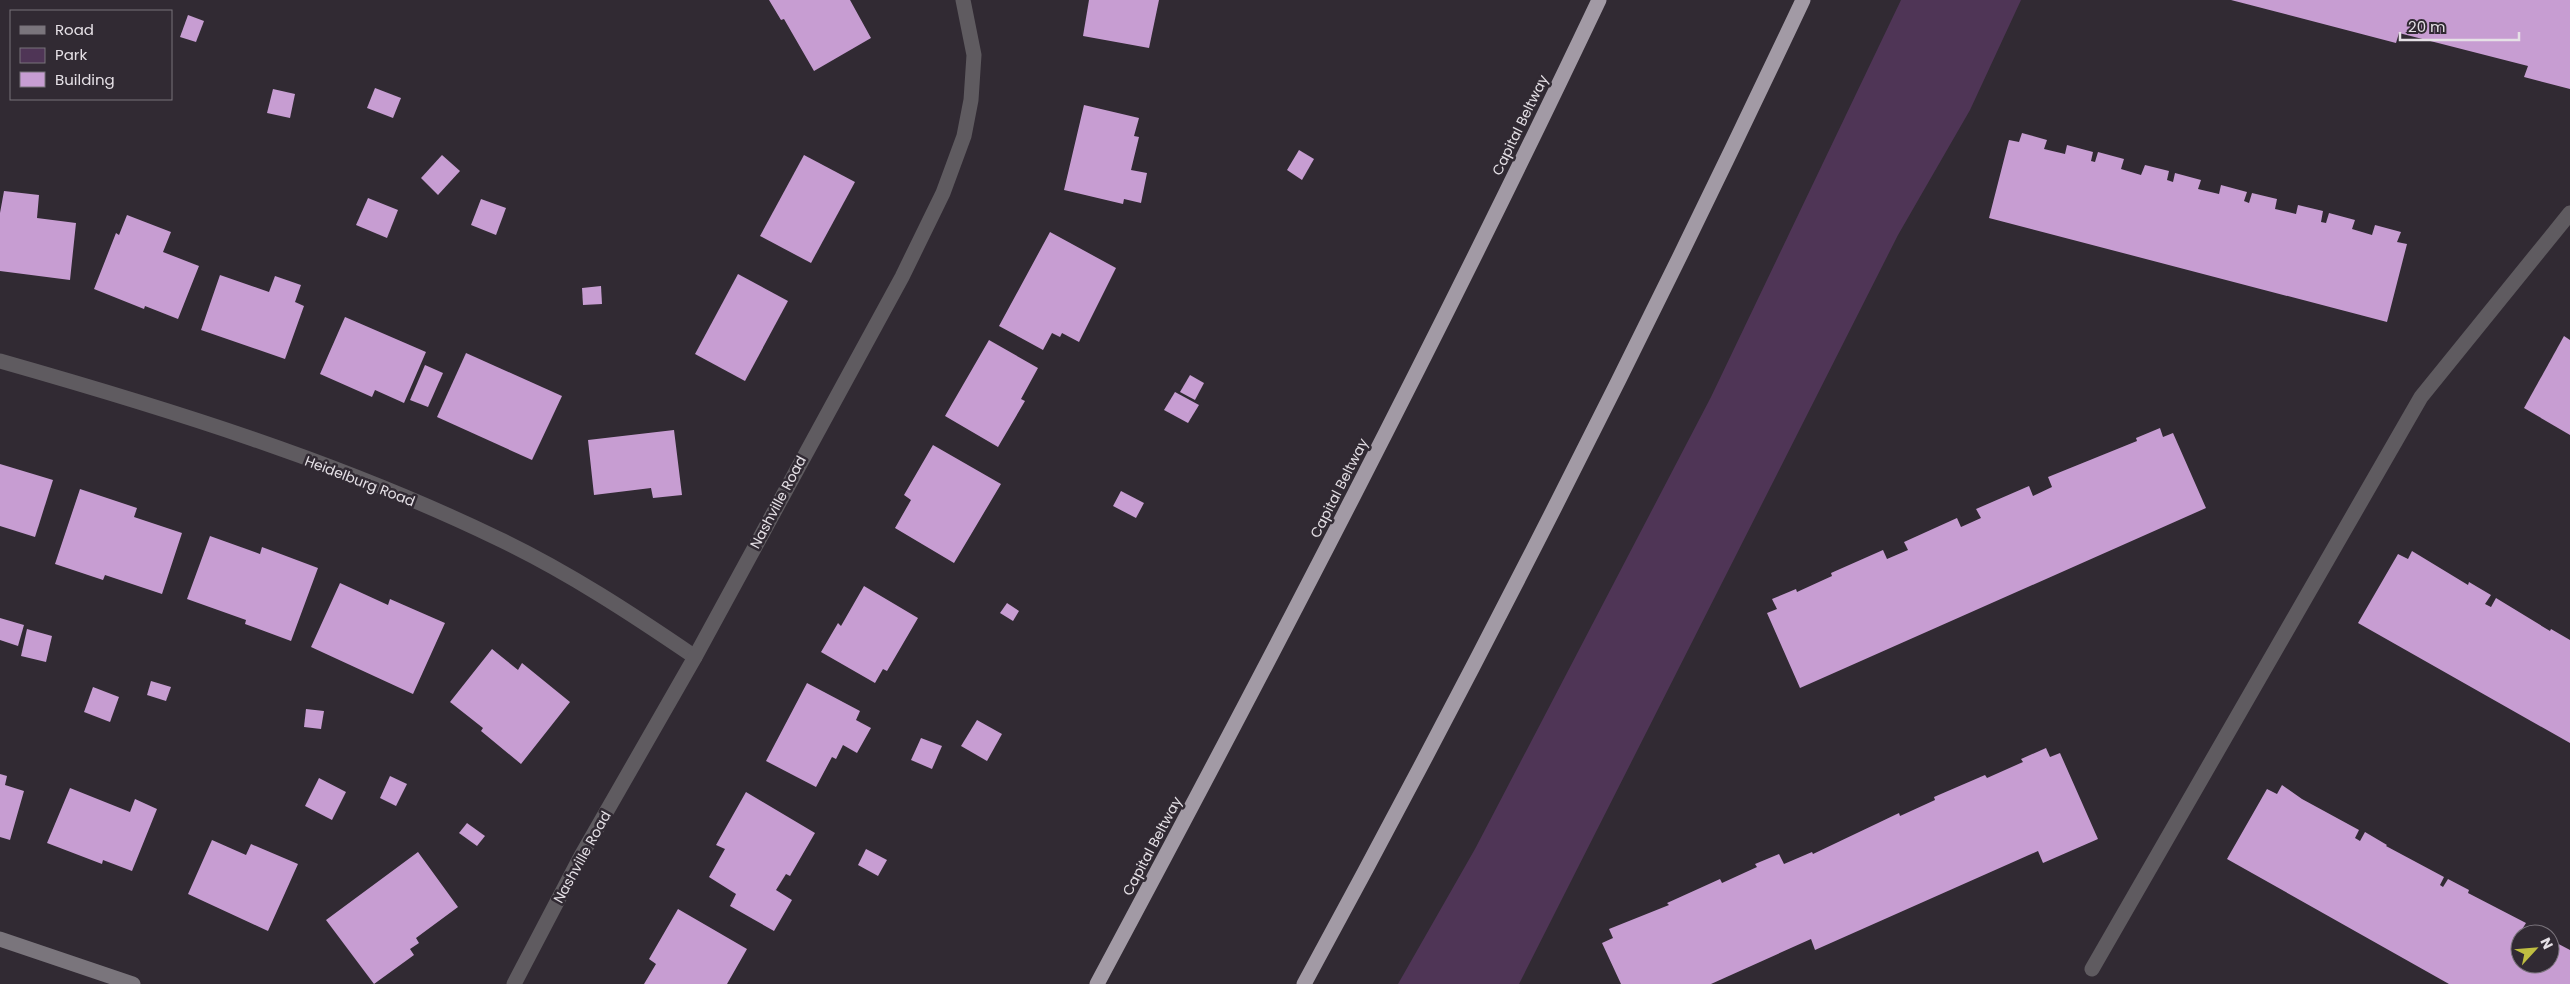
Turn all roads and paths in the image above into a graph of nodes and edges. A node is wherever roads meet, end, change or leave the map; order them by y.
1 (963, 0) edge
2 (1599, 0) edge
3 (1803, 0) edge
4 (2570, 213) edge
5 (0, 361) edge
6 (695, 657) junction
7 (0, 939) edge
8 (2092, 969) dead end
9 (133, 984) edge
10 (514, 984) edge
11 (1097, 984) edge
12 (1304, 984) edge

1 - 6 street, Nashville Road
2 - 11 highway, Capital Beltway
3 - 12 highway
4 - 8 street
5 - 6 street, Heidelburg Road
6 - 10 street, Nashville Road
7 - 9 street

